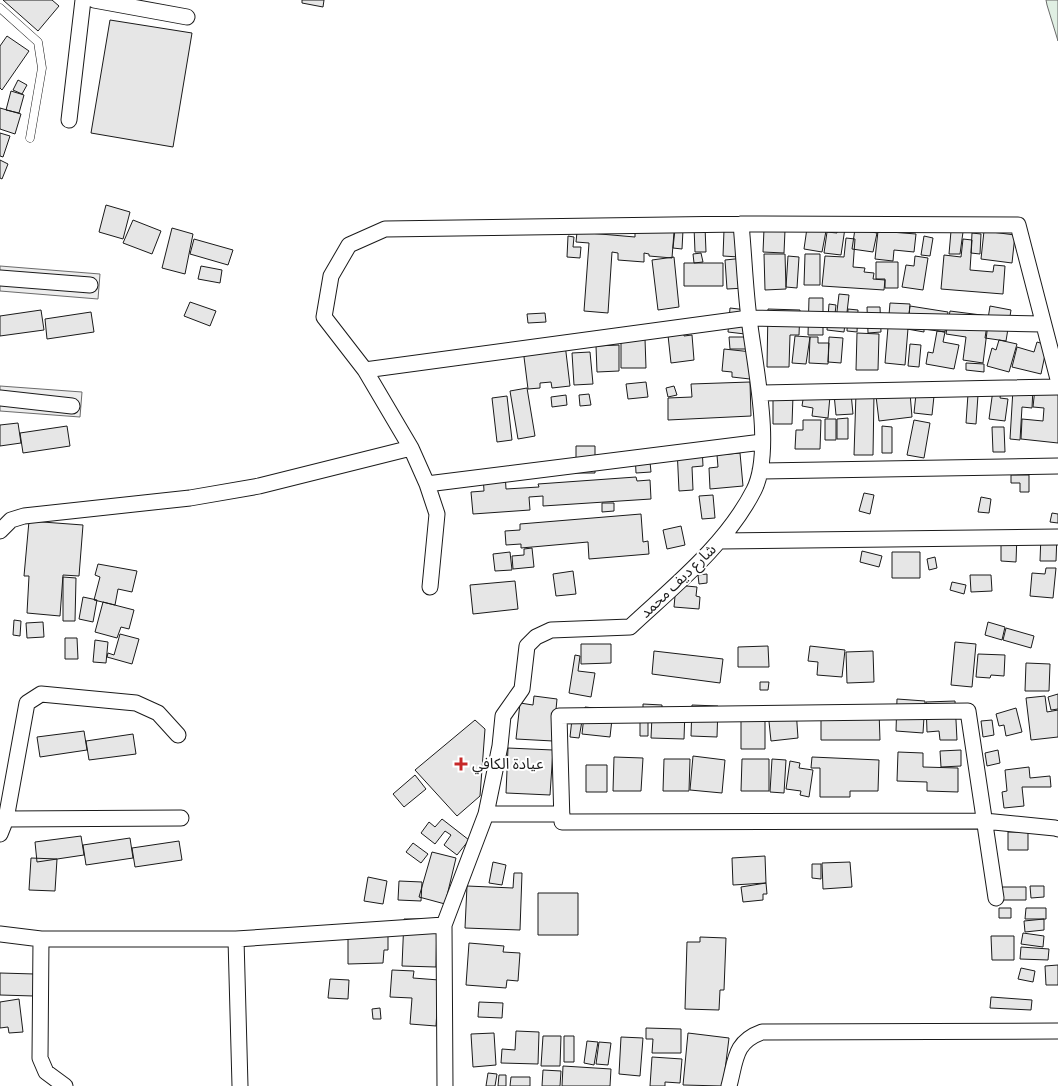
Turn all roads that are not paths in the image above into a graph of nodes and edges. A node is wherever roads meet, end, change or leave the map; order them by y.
1 (84, 0) edge
2 (94, 0) edge
3 (0, 8) edge
4 (186, 17) dead end
5 (69, 120) dead end
6 (30, 138) dead end
7 (741, 224) junction
8 (0, 278) edge
9 (90, 285) dead end
10 (749, 318) junction
11 (1042, 324) junction
12 (365, 370) junction
13 (1058, 379) edge
14 (1058, 387) edge
15 (760, 394) junction
16 (0, 398) edge
17 (72, 406) dead end
18 (762, 442) junction
19 (411, 448) junction
20 (1058, 466) edge
21 (760, 471) junction
22 (427, 484) junction
23 (0, 531) edge
24 (1058, 537) edge
25 (719, 541) junction
26 (430, 587) dead end
27 (178, 735) dead end
28 (486, 814) junction
29 (562, 814) junction
30 (181, 818) dead end
31 (6, 819) junction
32 (984, 821) junction
33 (1058, 830) edge
34 (0, 834) edge
35 (996, 898) dead end
36 (444, 925) junction
37 (2, 936) edge
38 (42, 939) junction
39 (236, 939) junction
40 (1058, 1031) edge
41 (65, 1086) edge
42 (240, 1086) edge
43 (445, 1086) edge
44 (729, 1086) edge

1 - 5 street
2 - 4 street
3 - 6 lane
7 - 10 street, شارع ديف محمد
7 - 11 street
7 - 12 street
8 - 9 street
10 - 11 street
10 - 12 street
10 - 15 street, شارع ديف محمد
11 - 13 street
12 - 19 street
14 - 15 street
15 - 18 street, شارع ديف محمد
16 - 17 street
18 - 21 street, شارع ديف محمد
18 - 22 street
19 - 22 street
19 - 23 street
20 - 21 street
21 - 25 street, شارع ديف محمد
22 - 26 street
24 - 25 street
25 - 28 street, شارع ديف محمد
27 - 31 street
28 - 29 street
28 - 36 street, شارع ديف محمد
29 - 32 street
29 - 32 street
30 - 31 street
31 - 34 street
32 - 33 street
32 - 35 street
36 - 39 street
36 - 43 street
37 - 38 street
38 - 39 street
38 - 41 street
39 - 42 street
40 - 44 street

